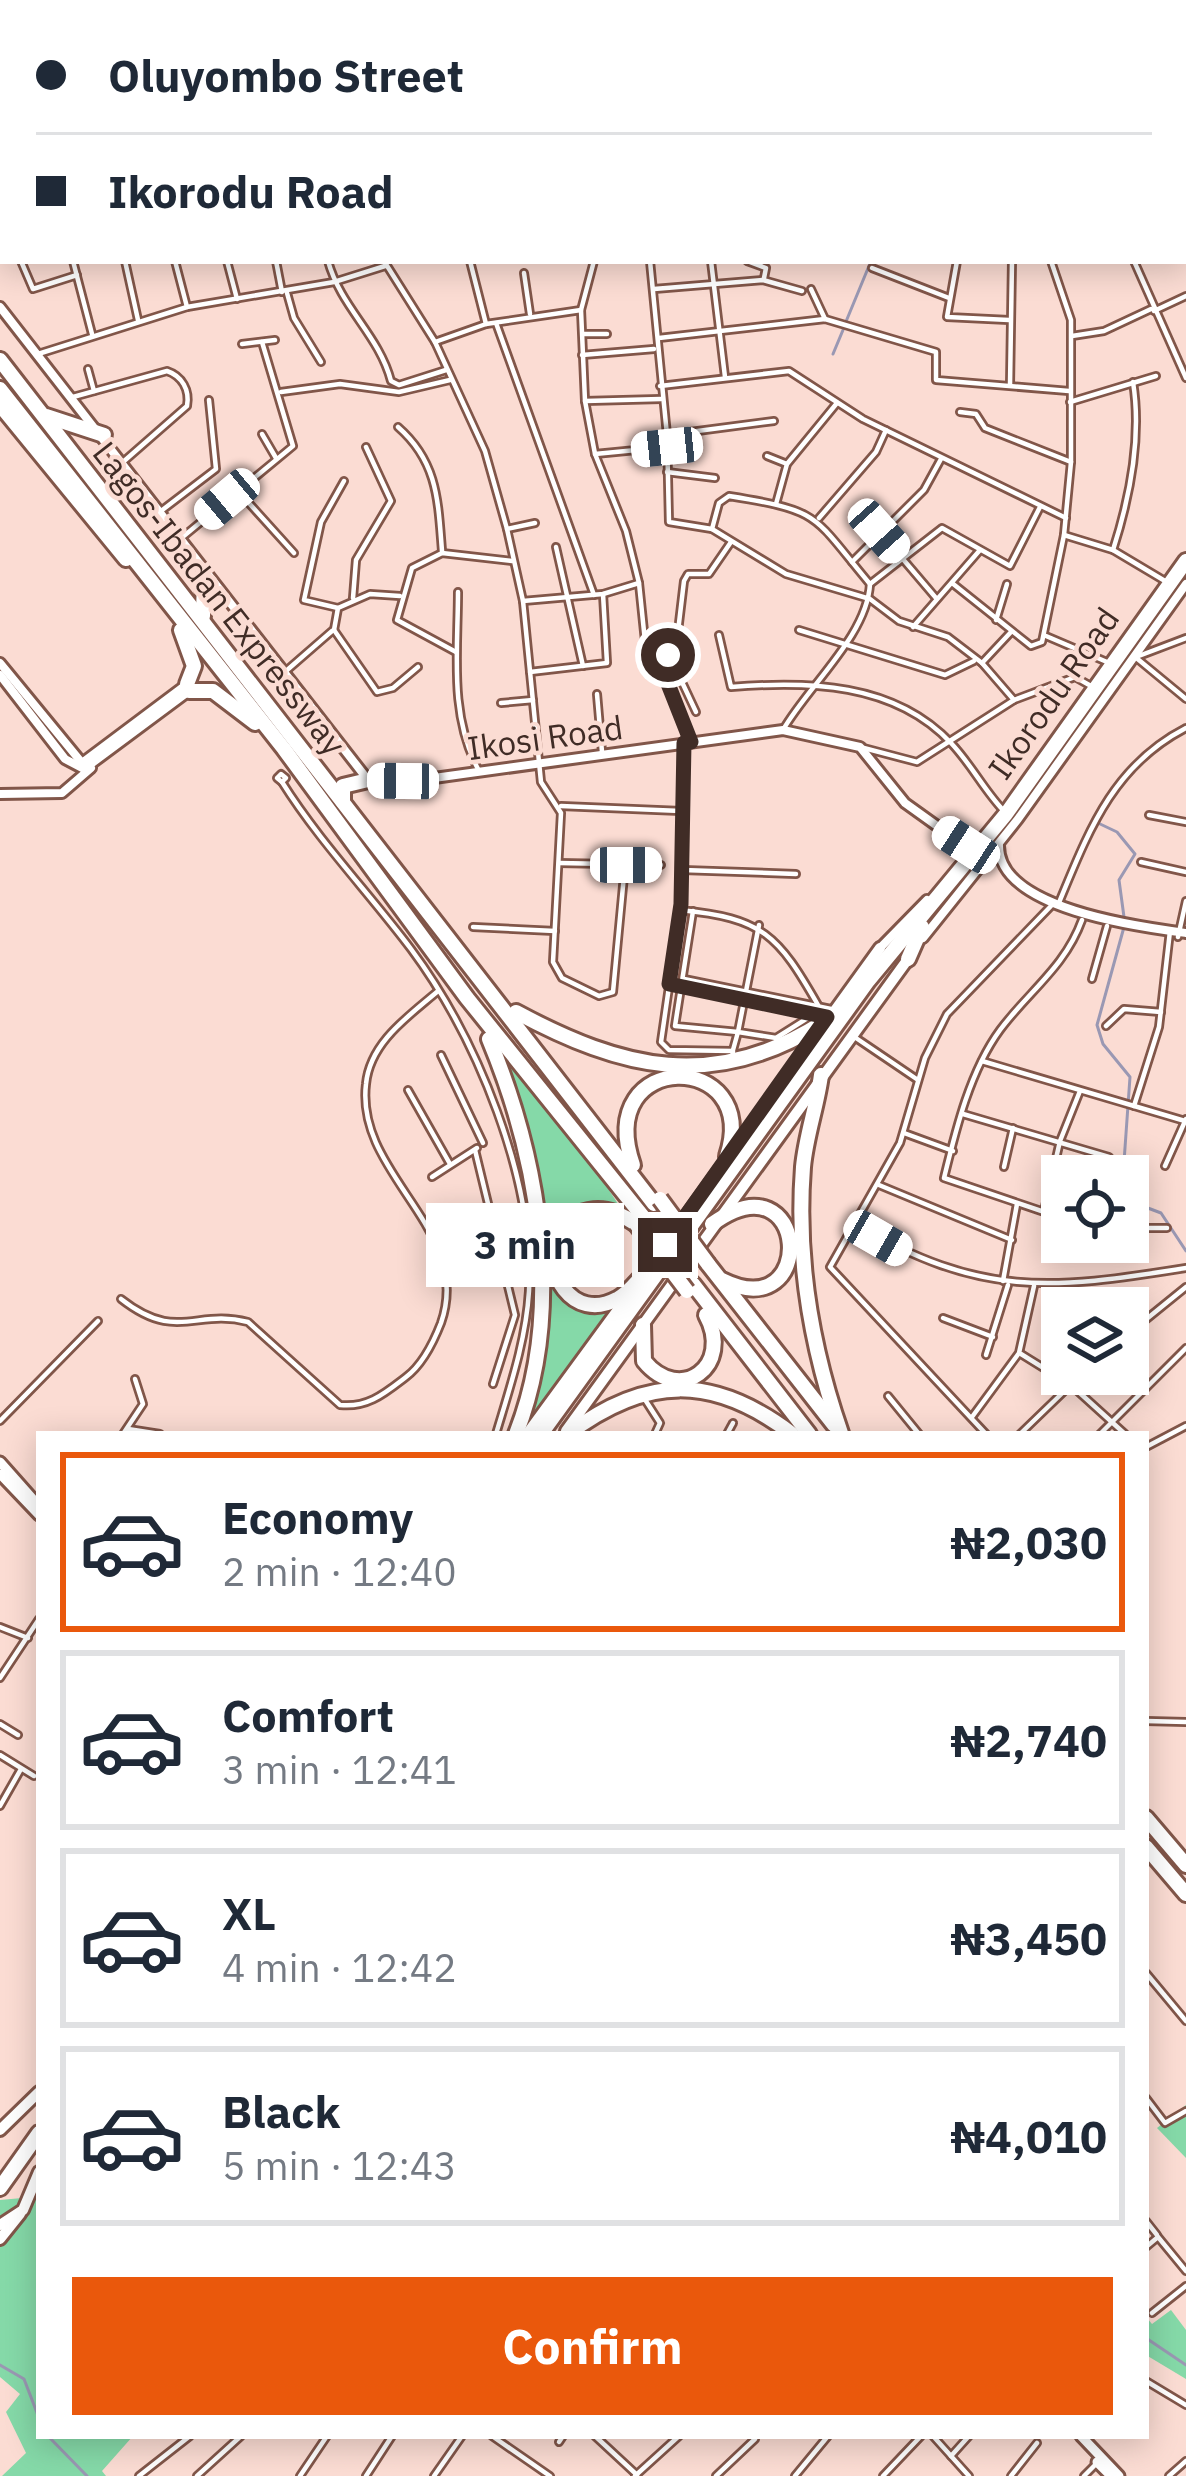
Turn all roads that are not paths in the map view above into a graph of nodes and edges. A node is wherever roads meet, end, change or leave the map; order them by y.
1 (22, 264) edge
2 (74, 264) edge
3 (126, 264) edge
4 (176, 264) edge
5 (227, 264) edge
6 (277, 264) edge
7 (329, 264) edge
8 (382, 264) edge
9 (386, 264) edge
10 (471, 264) edge
11 (593, 264) edge
12 (650, 264) edge
13 (711, 264) edge
14 (956, 264) edge
15 (1012, 264) edge
16 (1053, 264) edge
17 (1135, 264) edge
18 (768, 265) edge
19 (872, 268) dead end
20 (524, 273) dead end
21 (76, 275) junction
22 (764, 280) junction
23 (334, 282) junction
24 (712, 283) junction
25 (652, 289) junction
26 (811, 289) dead end
27 (802, 291) dead end
28 (285, 292) junction
29 (1186, 296) edge
30 (237, 298) junction
31 (949, 298) junction
32 (0, 307) edge
33 (187, 307) junction
34 (581, 310) junction
35 (1154, 310) junction
36 (530, 316) junction
37 (825, 319) junction
38 (138, 320) junction
39 (1009, 320) junction
40 (496, 322) junction
41 (486, 324) junction
42 (720, 331) junction
43 (92, 334) junction
44 (583, 334) junction
45 (607, 334) dead end
46 (1072, 336) junction
47 (657, 338) junction
48 (275, 340) dead end
49 (262, 342) junction
50 (435, 342) junction
51 (242, 344) dead end
52 (656, 349) junction
53 (38, 354) junction
54 (582, 355) junction
55 (0, 361) edge
56 (321, 362) dead end
57 (88, 369) dead end
58 (446, 370) junction
59 (1156, 376) dead end
60 (725, 377) junction
61 (1186, 378) edge
62 (450, 380) junction
63 (1133, 382) junction
64 (1010, 385) junction
65 (660, 386) junction
66 (0, 389) edge
67 (94, 391) junction
68 (1069, 391) junction
69 (281, 392) junction
70 (73, 397) junction
71 (661, 399) junction
72 (209, 400) dead end
73 (585, 401) junction
74 (838, 402) junction
75 (1070, 402) junction
76 (0, 406) edge
77 (38, 409) junction
78 (960, 412) dead end
79 (83, 421) junction
80 (774, 421) dead end
81 (398, 427) dead end
82 (886, 430) junction
83 (262, 434) dead end
84 (104, 435) joint
85 (667, 435) junction
86 (366, 447) dead end
87 (667, 447) junction
88 (595, 454) junction
89 (767, 456) dead end
90 (942, 457) junction
91 (276, 458) junction
92 (123, 462) junction
93 (1071, 462) junction
94 (787, 464) junction
95 (667, 472) junction
96 (715, 478) dead end
97 (344, 481) dead end
98 (238, 491) junction
99 (776, 504) junction
100 (116, 507) junction
101 (1040, 507) junction
102 (98, 512) junction
103 (160, 512) junction
104 (819, 518) junction
105 (1066, 519) junction
106 (535, 523) dead end
107 (507, 529) junction
108 (712, 530) junction
109 (879, 531) junction
110 (1064, 535) junction
111 (178, 540) junction
112 (731, 542) junction
113 (556, 547) dead end
114 (980, 550) junction
115 (1113, 550) junction
116 (294, 553) dead end
117 (442, 554) junction
118 (1186, 557) edge
119 (903, 558) junction
120 (512, 561) junction
121 (852, 562) junction
122 (1186, 573) edge
123 (146, 575) junction
124 (204, 576) junction
125 (1165, 581) junction
126 (639, 583) junction
127 (952, 583) junction
128 (871, 584) junction
129 (1007, 584) dead end
130 (1186, 584) edge
131 (458, 592) dead end
132 (603, 594) junction
133 (594, 595) junction
134 (400, 596) junction
135 (571, 596) junction
136 (353, 598) junction
137 (936, 598) junction
138 (869, 599) junction
139 (523, 602) junction
140 (168, 604) junction
141 (338, 608) junction
142 (203, 616) junction
143 (996, 620) junction
144 (913, 628) junction
145 (334, 629) junction
146 (799, 630) dead end
147 (1012, 631) junction
148 (719, 635) dead end
149 (1046, 636) junction
150 (1186, 638) edge
151 (844, 643) junction
152 (456, 652) junction
153 (674, 655) junction
154 (657, 656) junction
155 (1135, 656) junction
156 (979, 661) junction
157 (1108, 663) junction
158 (0, 664) edge
159 (583, 666) junction
160 (418, 667) dead end
161 (530, 672) junction
162 (0, 675) edge
163 (282, 675) junction
164 (812, 683) junction
165 (1091, 686) junction
166 (188, 688) junction
167 (597, 694) dead end
168 (533, 700) junction
169 (1014, 700) junction
170 (1186, 700) edge
171 (502, 704) dead end
172 (696, 712) dead end
173 (1186, 728) edge
174 (783, 730) junction
175 (687, 743) junction
176 (952, 743) junction
177 (860, 747) junction
178 (284, 749) junction
179 (602, 752) junction
180 (540, 761) junction
181 (83, 766) junction
182 (478, 769) junction
183 (283, 778) junction
184 (368, 780) junction
185 (71, 784) junction
186 (309, 784) junction
187 (0, 794) edge
188 (343, 802) junction
189 (560, 806) junction
190 (681, 811) junction
191 (1003, 811) junction
192 (1149, 815) dead end
193 (1186, 822) edge
194 (999, 844) junction
195 (978, 861) junction
196 (1141, 862) dead end
197 (559, 863) junction
198 (626, 865) junction
199 (661, 866) dead end
200 (683, 870) junction
201 (1186, 872) edge
202 (796, 874) dead end
203 (1186, 901) edge
204 (1054, 906) junction
205 (680, 910) junction
206 (693, 911) junction
207 (1082, 920) junction
208 (758, 925) junction
209 (918, 925) junction
210 (1107, 926) junction
211 (472, 928) dead end
212 (1126, 928) junction
213 (555, 931) junction
214 (1178, 934) edge
215 (880, 948) junction
216 (908, 959) junction
217 (1092, 979) dead end
218 (682, 983) junction
219 (669, 984) junction
220 (491, 988) junction
221 (438, 991) junction
222 (746, 995) junction
223 (466, 998) junction
224 (818, 1005) junction
225 (516, 1012) junction
226 (1161, 1012) junction
227 (824, 1016) junction
228 (1106, 1026) dead end
229 (738, 1032) junction
230 (851, 1034) junction
231 (489, 1039) junction
232 (441, 1055) dead end
233 (732, 1056) junction
234 (982, 1061) junction
235 (821, 1075) junction
236 (918, 1080) junction
237 (408, 1090) dead end
238 (1080, 1091) junction
239 (1131, 1105) junction
240 (964, 1114) junction
241 (1185, 1120) edge
242 (1013, 1128) junction
243 (500, 1130) junction
244 (904, 1133) junction
245 (1184, 1137) edge
246 (1060, 1141) junction
247 (483, 1143) junction
248 (475, 1150) junction
249 (953, 1151) junction
250 (1057, 1155) edge
251 (1103, 1155) edge
252 (727, 1156) junction
253 (450, 1164) junction
254 (633, 1165) junction
255 (1165, 1166) dead end
256 (1004, 1167) dead end
257 (432, 1177) dead end
258 (879, 1185) junction
259 (657, 1202) junction
260 (1016, 1204) junction
261 (1041, 1210) edge
262 (640, 1221) junction
263 (712, 1224) junction
264 (856, 1225) junction
265 (1149, 1228) edge
266 (1168, 1228) dead end
267 (1012, 1240) junction
268 (706, 1267) junction
269 (1186, 1268) edge
270 (646, 1273) junction
271 (720, 1279) junction
272 (1005, 1284) junction
273 (1034, 1286) junction
274 (1186, 1287) edge
275 (690, 1288) junction
276 (121, 1299) dead end
277 (706, 1315) junction
278 (1149, 1317) edge
279 (943, 1318) dead end
280 (98, 1321) dead end
281 (643, 1324) junction
282 (993, 1337) junction
283 (1186, 1348) edge
284 (1019, 1353) junction
285 (986, 1355) dead end
286 (1041, 1366) edge
287 (135, 1379) dead end
288 (493, 1384) dead end
289 (641, 1392) junction
290 (1060, 1395) edge
291 (1083, 1395) edge
292 (888, 1396) dead end
293 (972, 1417) junction
294 (1111, 1420) junction
295 (0, 1421) edge
296 (733, 1423) dead end
297 (1186, 1426) edge
298 (126, 1431) edge
299 (497, 1431) edge
300 (517, 1431) edge
301 (529, 1431) edge
302 (543, 1431) edge
303 (552, 1431) edge
304 (568, 1431) edge
305 (570, 1431) edge
306 (656, 1431) edge
307 (729, 1431) edge
308 (795, 1431) edge
309 (798, 1431) edge
310 (798, 1431) edge
311 (836, 1431) edge
312 (836, 1431) edge
313 (837, 1431) edge
314 (917, 1431) edge
315 (984, 1431) edge
316 (1023, 1431) edge
317 (1102, 1431) edge
318 (1123, 1431) edge
319 (1149, 1445) edge
320 (0, 1462) edge
321 (0, 1474) edge
322 (4, 1486) edge
323 (36, 1506) edge
324 (36, 1508) edge
325 (36, 1624) edge
326 (0, 1627) edge
327 (28, 1638) junction
328 (0, 1678) edge
329 (1149, 1721) edge
330 (1186, 1722) edge
331 (0, 1724) edge
332 (19, 1735) dead end
333 (0, 1755) edge
334 (21, 1769) junction
335 (34, 1776) dead end
336 (3, 1795) edge
337 (0, 1806) edge
338 (1149, 1822) edge
339 (1149, 1853) edge
340 (1186, 1864) edge
341 (1186, 1894) edge
342 (1149, 1977) edge
343 (1186, 2021) edge
344 (36, 2095) edge
345 (1149, 2102) edge
346 (1186, 2111) edge
347 (36, 2129) edge
348 (36, 2129) edge
349 (0, 2130) edge
350 (0, 2175) edge
351 (36, 2179) edge
352 (0, 2188) edge
353 (23, 2210) junction
354 (0, 2224) edge
355 (1149, 2225) edge
356 (1158, 2236) junction
357 (0, 2239) edge
358 (1149, 2244) edge
359 (1186, 2271) edge
360 (1186, 2287) edge
361 (1152, 2314) dead end
362 (1149, 2383) edge
363 (1186, 2405) edge
364 (186, 2439) edge
365 (239, 2439) edge
366 (325, 2439) edge
367 (390, 2439) edge
368 (460, 2439) edge
369 (496, 2439) edge
370 (598, 2439) edge
371 (676, 2439) edge
372 (755, 2439) edge
373 (826, 2439) edge
374 (918, 2439) edge
375 (936, 2439) edge
376 (967, 2439) edge
377 (1080, 2439) edge
378 (1037, 2444) dead end
379 (951, 2456) junction
380 (1186, 2461) edge
381 (1105, 2468) edge
382 (636, 2475) edge
383 (139, 2476) edge
384 (197, 2476) edge
385 (301, 2476) edge
386 (366, 2476) edge
387 (434, 2476) edge
388 (550, 2476) edge
389 (716, 2476) edge
390 (795, 2476) edge
391 (883, 2476) edge
392 (969, 2476) edge
393 (1011, 2476) edge
394 (1084, 2476) edge
395 (1169, 2476) edge

1 - 21 street
2 - 21 street
3 - 38 street
4 - 33 street
5 - 30 street
6 - 28 street
7 - 23 street
8 - 23 street
9 - 50 street
10 - 41 street
11 - 34 street
12 - 25 street
13 - 24 street
14 - 31 street
15 - 39 street
16 - 46 street
17 - 35 street
18 - 22 street
19 - 31 street
20 - 36 street
21 - 43 street
22 - 24 street
22 - 27 street
23 - 28 street
23 - 58 street
24 - 25 street
24 - 42 street
25 - 47 street
26 - 37 street
28 - 30 street
28 - 56 street
29 - 35 street
30 - 33 street
31 - 39 street
32 - 53 street
33 - 38 street
34 - 36 street
34 - 44 street
35 - 46 street
35 - 61 street
36 - 40 street
37 - 42 street
37 - 64 street
38 - 43 street
39 - 64 street
40 - 41 street
40 - 133 street
41 - 50 street
42 - 47 street
42 - 60 street
43 - 53 street
44 - 45 street
44 - 54 street
46 - 68 street
47 - 52 street
48 - 49 street
49 - 51 street
49 - 69 street
50 - 58 street
52 - 54 street
52 - 65 street
53 - 70 street
54 - 73 street
55 - 77 highway, Lagos-Ibadan Expressway
57 - 67 street
58 - 62 street
59 - 63 street
60 - 65 street
60 - 74 street
62 - 69 street
62 - 107 street
63 - 75 street
63 - 115 street
64 - 68 street
65 - 71 street
66 - 102 highway, Lagos-Ibadan Expressway
67 - 70 street
67 - 92 street
68 - 75 street
69 - 91 street
70 - 79 street
71 - 73 street
71 - 85 street
72 - 103 street
73 - 88 street
74 - 82 street
74 - 94 street
75 - 93 street
76 - 123 highway
77 - 79 highway
77 - 100 highway, Lagos-Ibadan Expressway
78 - 93 street
79 - 84 highway
80 - 85 street
81 - 117 street
82 - 90 street
82 - 104 street
83 - 91 street
84 - 92 street
85 - 87 street
86 - 136 street
87 - 88 street
87 - 95 street
88 - 126 street
89 - 94 street
90 - 101 street
90 - 109 street
91 - 98 street
92 - 103 street
93 - 105 street
94 - 99 street
95 - 96 street
95 - 108 street
97 - 141 street
98 - 111 street
98 - 116 street
99 - 104 street
99 - 108 street
100 - 102 highway
100 - 142 highway, Lagos-Ibadan Expressway
101 - 105 street
101 - 114 street
102 - 123 highway, Lagos-Ibadan Expressway
103 - 111 street
104 - 121 street
105 - 110 street
106 - 107 street
107 - 120 street
108 - 112 street
109 - 119 street
109 - 121 street
110 - 115 street
110 - 149 street
111 - 124 street
112 - 138 street
112 - 153 street
113 - 135 street
114 - 119 street
114 - 127 street
115 - 125 street
117 - 120 street
117 - 134 street
118 - 125 street, Ikorodu Road
118 - 209 highway, Ikorodu Road
119 - 128 street
119 - 137 street
120 - 139 street
121 - 128 street
122 - 195 highway, Ikorodu Road
123 - 140 highway, Lagos-Ibadan Expressway
124 - 142 highway
124 - 163 street
125 - 157 street, Ikorodu Road
126 - 132 street
126 - 154 street
127 - 137 street
127 - 143 street
128 - 138 street
129 - 143 street
130 - 155 street, Ikorodu Road
131 - 152 street
132 - 133 street
132 - 159 street
133 - 135 street
134 - 136 street
134 - 152 street
135 - 139 street
135 - 159 street
136 - 141 street
137 - 144 street
138 - 144 street
138 - 151 street
139 - 161 street
140 - 166 highway
140 - 178 highway, Lagos-Ibadan Expressway
141 - 145 street
142 - 188 highway, Lagos-Ibadan Expressway
143 - 147 street
144 - 156 street
145 - 160 street
145 - 163 street
146 - 151 street
147 - 149 street
147 - 156 street
148 - 164 street
149 - 157 street
150 - 155 street
151 - 156 street
151 - 164 street
152 - 182 street
153 - 154 street
153 - 172 street
154 - 175 street
155 - 170 street
155 - 194 street, Ikorodu Road
156 - 169 street
157 - 165 street, Ikorodu Road
158 - 181 street
159 - 161 street
161 - 168 street
162 - 181 street
163 - 184 street
164 - 174 street
164 - 176 street
165 - 169 street
165 - 191 street, Ikorodu Road
166 - 178 highway
166 - 181 street
167 - 179 street
168 - 171 street
168 - 180 street
169 - 176 street
173 - 204 street
174 - 175 street, Ikosi Road
174 - 177 street, Ikosi Road
175 - 179 street, Ikosi Road
175 - 190 street
176 - 177 street
176 - 191 street
177 - 195 street
178 - 183 highway
178 - 186 highway, Lagos-Ibadan Expressway
179 - 180 street, Ikosi Road
180 - 182 street, Ikosi Road
180 - 189 street
181 - 185 street
181 - 185 street
182 - 184 street, Ikosi Road
183 - 186 highway
183 - 221 street
184 - 188 highway
185 - 187 street
186 - 223 highway, Lagos-Ibadan Expressway
188 - 220 highway, Lagos-Ibadan Expressway
189 - 190 street
189 - 197 street
190 - 200 street
191 - 195 street, Ikorodu Road
192 - 193 street
194 - 195 street, Ikorodu Road
194 - 204 street
195 - 204 street
195 - 209 highway, Ikorodu Road
195 - 215 street, Ikorodu Road
195 - 216 street, Ikorodu Road
196 - 201 street
197 - 198 street
197 - 213 street
198 - 199 street
198 - 213 street
200 - 202 street
200 - 205 street
203 - 214 street
204 - 207 street
204 - 212 street
204 - 236 street
205 - 206 street
205 - 219 street
206 - 208 street
206 - 218 street
207 - 210 street
207 - 234 street
208 - 222 street
208 - 224 street
209 - 215 highway
209 - 216 highway
209 - 302 highway, Ikorodu Road
209 - 303 highway, Ikorodu Road
210 - 212 street
210 - 217 street
211 - 213 street
212 - 214 street
214 - 226 street
215 - 227 main road, Ikorodu Road
216 - 230 main road, Ikorodu Road
218 - 219 street
218 - 222 street
218 - 229 street
219 - 233 street
220 - 225 highway
220 - 259 highway, Lagos-Ibadan Expressway
221 - 243 street
221 - 276 street
222 - 224 street
222 - 227 street
222 - 229 street
223 - 231 highway
223 - 262 highway, Lagos-Ibadan Expressway
224 - 227 street
225 - 233 highway
225 - 254 highway
226 - 228 street
226 - 239 street
227 - 229 street
227 - 233 highway
227 - 252 main road, Ikorodu Road
229 - 233 street
230 - 235 main road, Ikorodu Road
230 - 236 street
231 - 262 highway
231 - 300 highway
232 - 247 street
234 - 238 street
234 - 240 street
235 - 263 main road, Ikorodu Road
235 - 313 highway
236 - 244 street
237 - 253 street
238 - 239 street
238 - 246 street
239 - 241 street
240 - 242 street
240 - 249 street
241 - 245 street
242 - 246 street
242 - 256 street
243 - 247 street
243 - 299 street
244 - 249 street
244 - 258 street
245 - 255 street
246 - 250 street
246 - 251 street
247 - 248 street
248 - 253 street
248 - 288 street
249 - 260 street
252 - 254 highway
252 - 270 main road, Ikorodu Road
253 - 257 street
254 - 259 highway
258 - 264 street
258 - 267 street
259 - 268 highway, Lagos-Ibadan Expressway, bridge
260 - 261 street
260 - 267 street
262 - 270 highway
262 - 275 highway, Lagos-Ibadan Expressway, bridge
263 - 271 highway
263 - 281 main road, Ikorodu Road
264 - 272 street
264 - 293 street
265 - 266 street
267 - 272 street
268 - 271 highway
268 - 311 highway
269 - 273 street
270 - 301 main road, Ikorodu Road
271 - 312 highway
272 - 273 street
272 - 282 street
273 - 284 street
274 - 278 street
275 - 277 highway
275 - 309 highway
277 - 281 highway
277 - 310 highway
279 - 282 street
280 - 295 street
281 - 304 main road, Ikorodu Road
282 - 285 street
283 - 294 street
284 - 286 street
284 - 293 street
287 - 298 street
289 - 305 highway
289 - 306 street
289 - 308 highway
290 - 316 street
291 - 294 street
292 - 314 street
293 - 315 street
294 - 317 street
294 - 318 street
296 - 307 street
297 - 319 street
320 - 323 main road
321 - 322 main road
322 - 324 main road
325 - 327 street
326 - 327 street
327 - 328 street
329 - 330 street
331 - 332 street
333 - 334 street
334 - 335 street
334 - 336 street
336 - 337 street
338 - 340 highway
339 - 341 highway
342 - 343 street
344 - 349 main road
345 - 346 street
347 - 350 highway
348 - 352 highway
351 - 353 main road
353 - 354 main road
353 - 357 main road
355 - 356 street
356 - 358 street
356 - 359 street
360 - 361 street
362 - 363 street
364 - 383 street
365 - 384 street
366 - 385 street
367 - 386 street
368 - 387 street
369 - 388 street
370 - 382 street
371 - 382 street
372 - 389 street
373 - 390 street
374 - 391 street
375 - 379 street
376 - 379 street
377 - 381 main road
378 - 393 street
379 - 392 street
380 - 395 street
381 - 394 street

